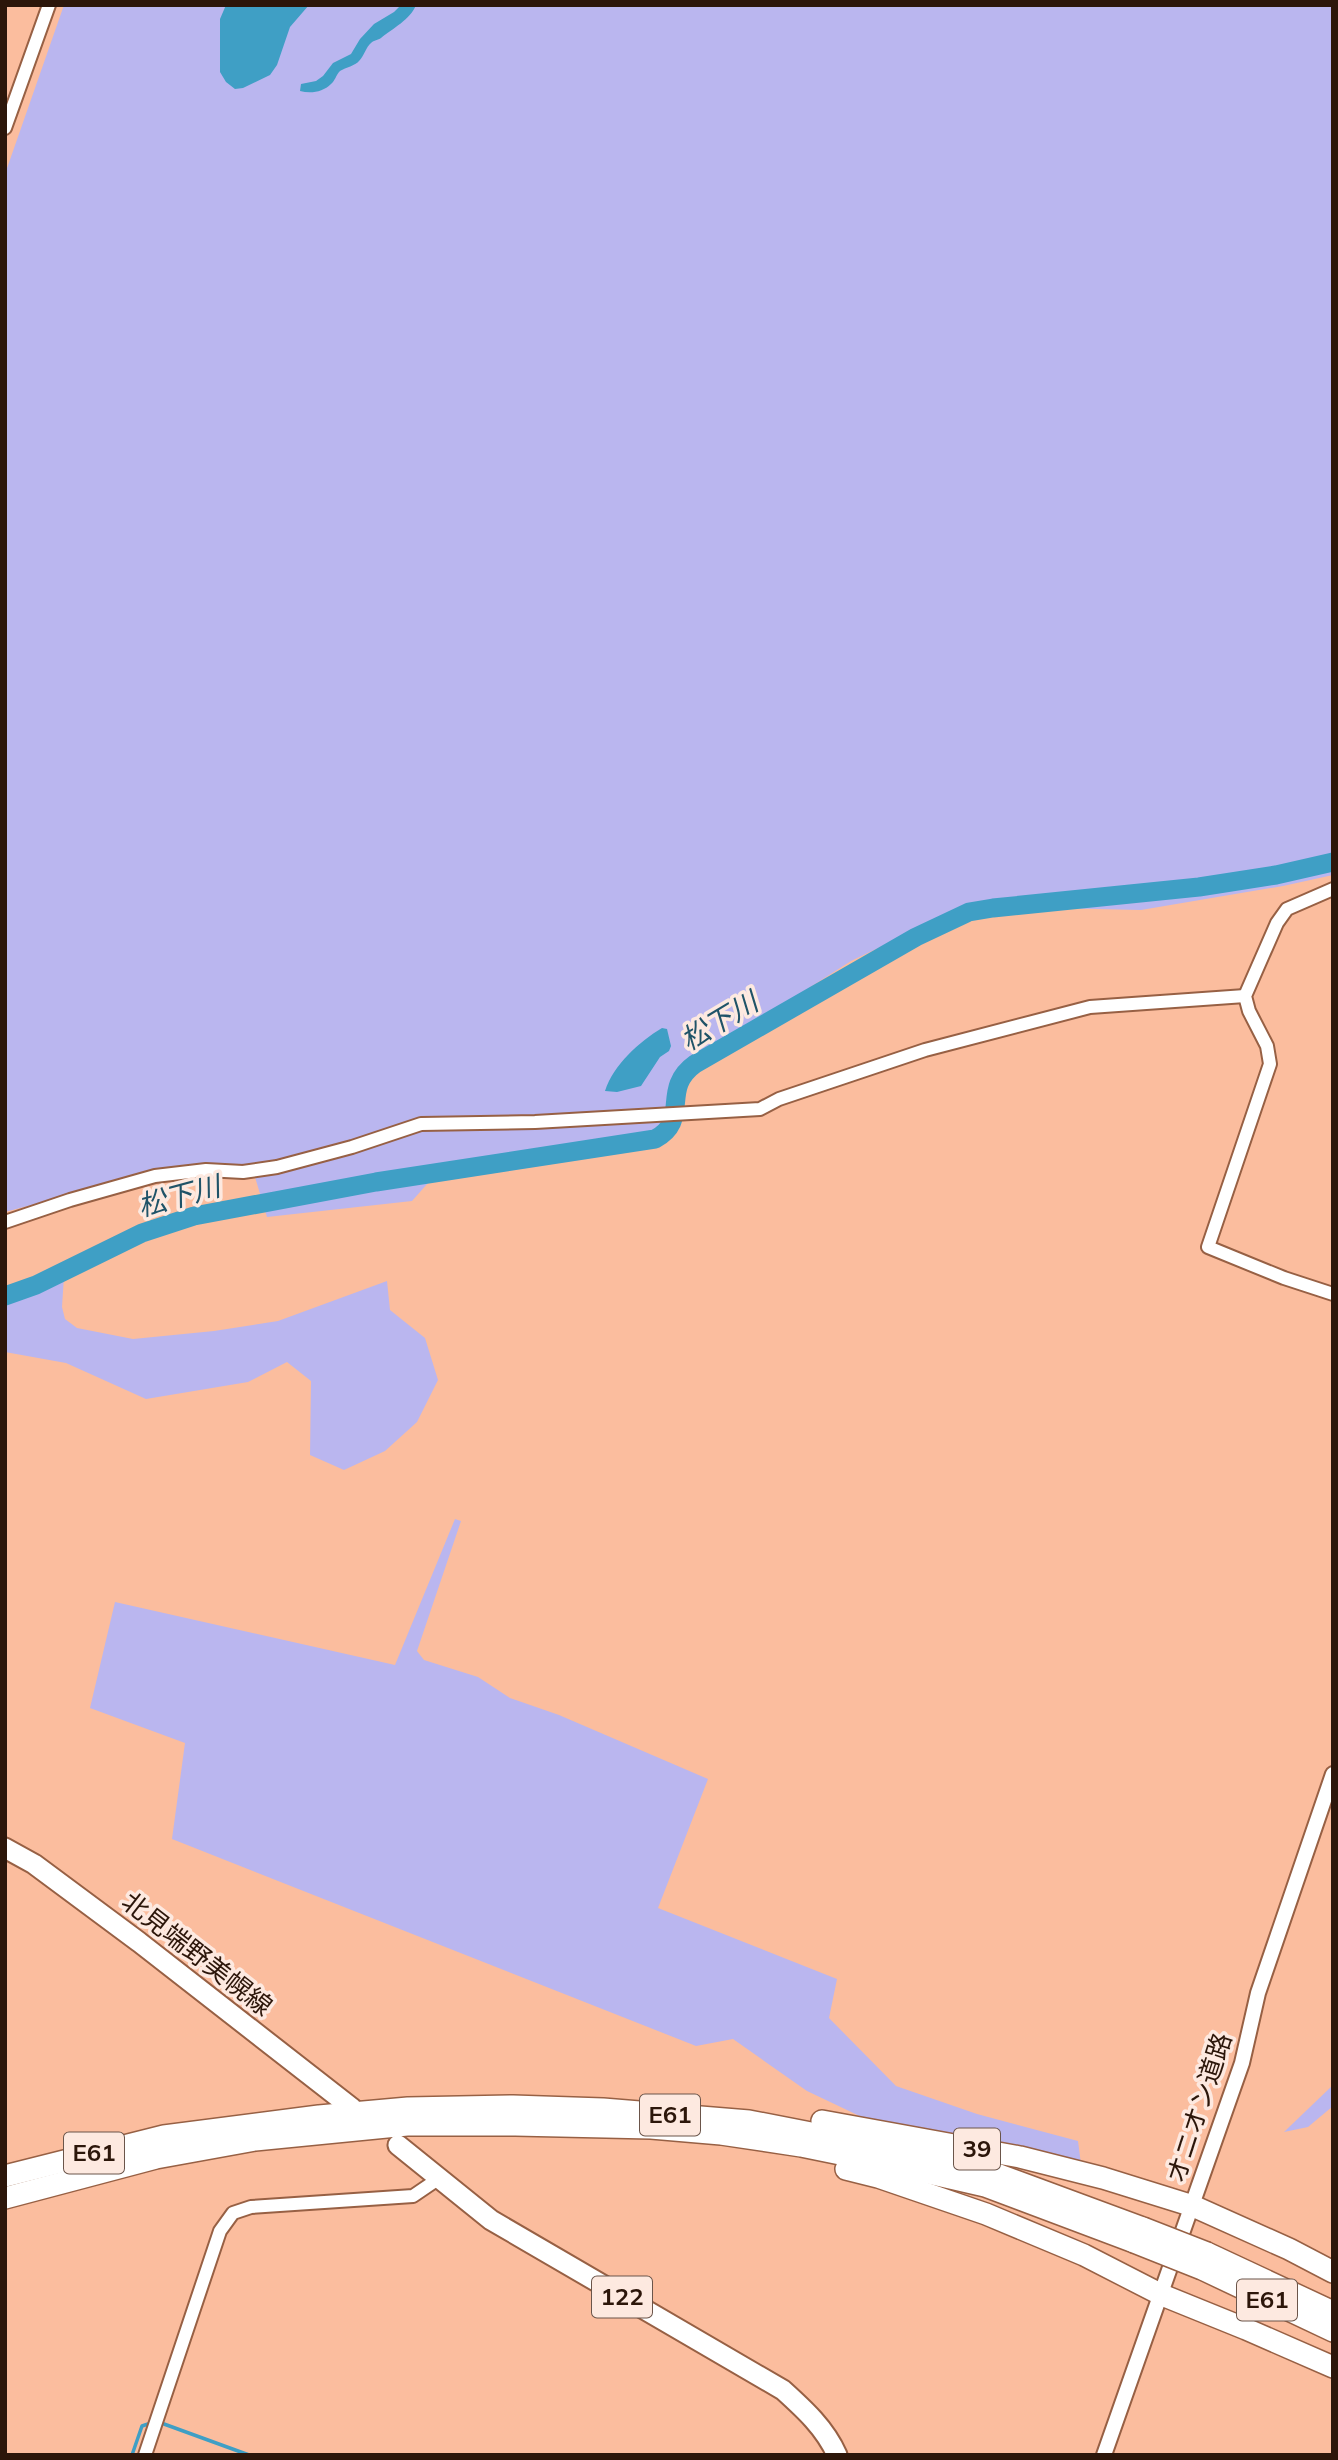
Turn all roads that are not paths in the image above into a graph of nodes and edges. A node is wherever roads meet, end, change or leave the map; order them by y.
1 (49, 5) edge
2 (5, 128) edge
3 (1333, 889) edge
4 (1245, 996) junction
5 (5, 1222) edge
6 (1333, 1294) edge
7 (1333, 1774) edge
8 (5, 1848) edge
9 (352, 2108) dead end
10 (603, 2109) junction
11 (721, 2134) junction
12 (398, 2145) dead end
13 (5, 2176) edge
14 (438, 2179) junction
15 (5, 2198) edge
16 (1193, 2206) junction
17 (1139, 2235) junction
18 (1204, 2261) junction
19 (1333, 2272) edge
20 (1162, 2295) junction
21 (1333, 2312) edge
22 (1333, 2331) edge
23 (1333, 2367) edge
24 (145, 2455) edge
25 (837, 2455) edge
26 (1104, 2455) edge

1 - 2 street
3 - 4 street
4 - 5 street
4 - 6 street
7 - 16 street, オニオン道路
8 - 9 main road, 北見端野美幌線
10 - 13 highway, E61
10 - 16 highway, 39
10 - 17 highway, E61
11 - 15 highway, E61
11 - 17 highway, E61
11 - 20 highway, 39
12 - 14 main road, 122
14 - 24 street
14 - 25 main road, 122
16 - 19 highway, 39
16 - 20 street, オニオン道路
17 - 18 highway, E61, bridge
18 - 21 highway, E61
18 - 22 highway, E61
20 - 23 highway, 39
20 - 26 street, オニオン道路

